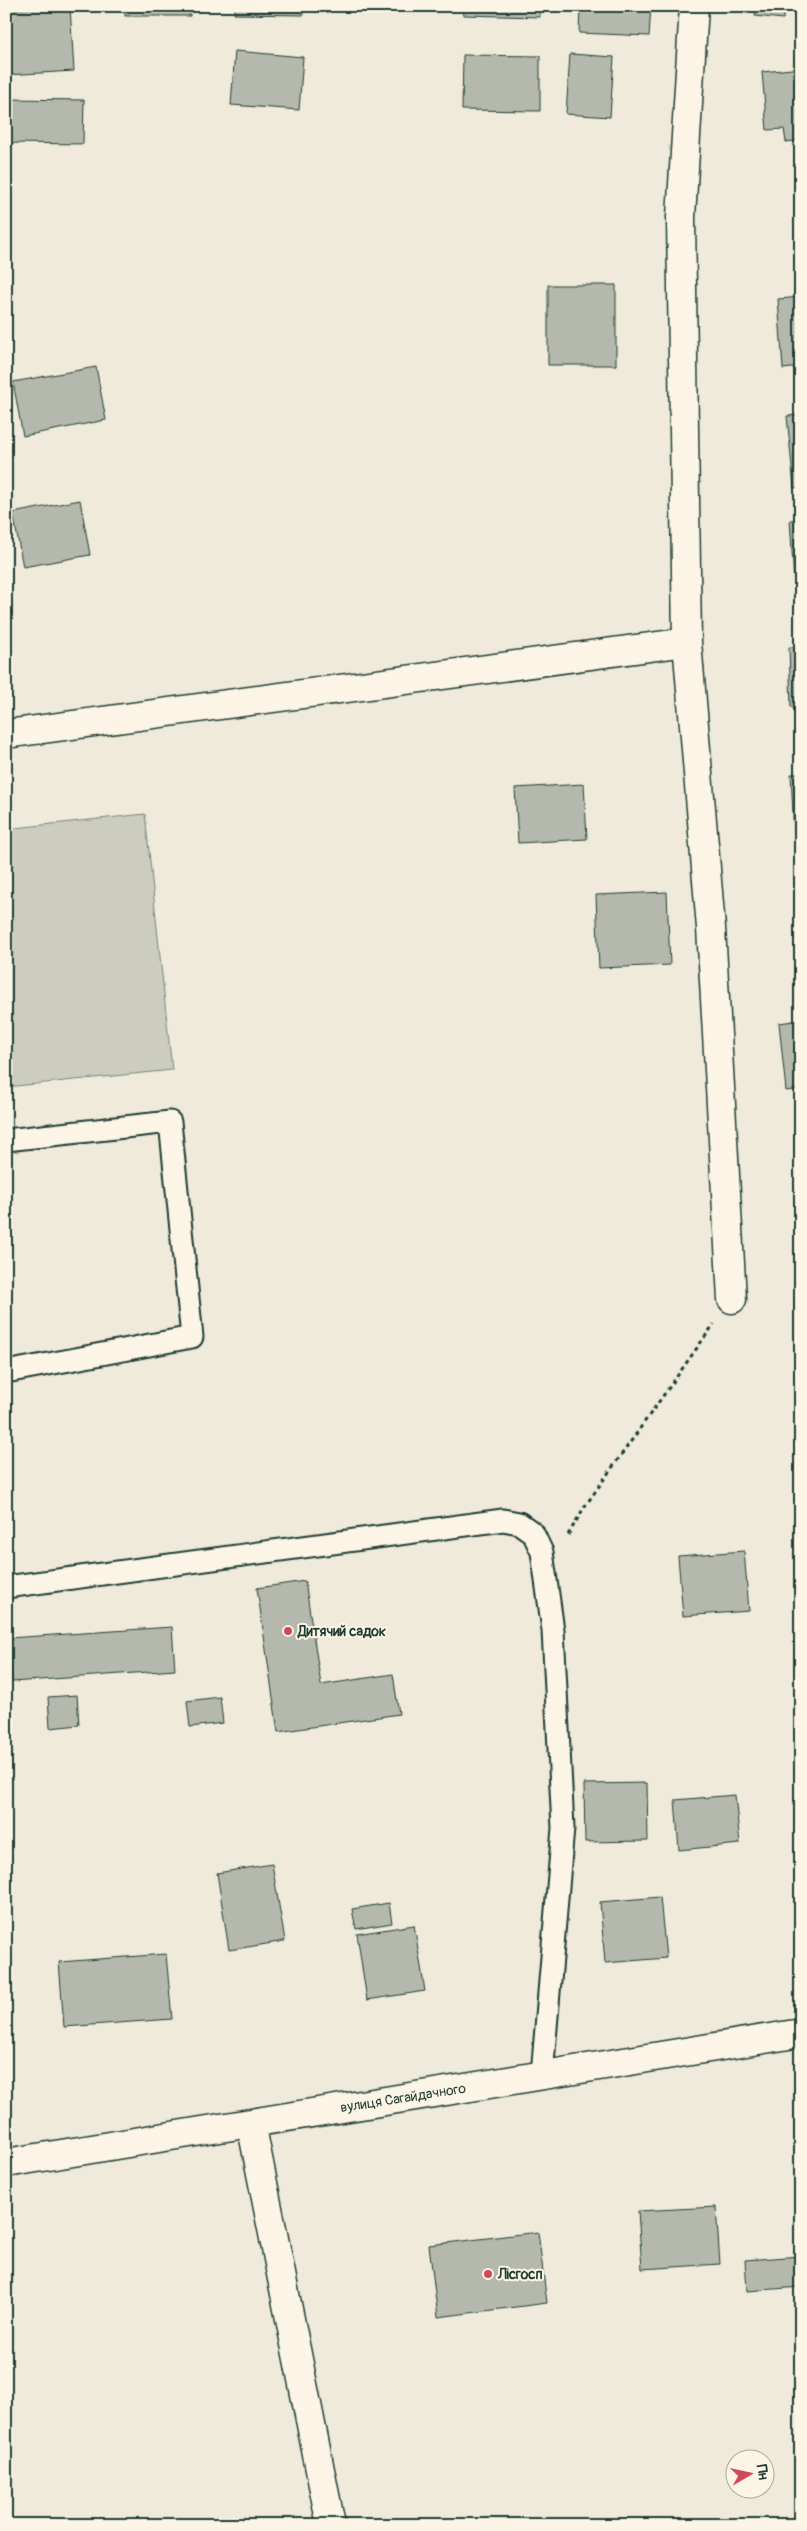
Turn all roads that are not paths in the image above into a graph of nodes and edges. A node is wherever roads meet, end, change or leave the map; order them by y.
1 (694, 6) edge
2 (687, 642) junction
3 (6, 734) edge
4 (6, 1140) edge
5 (732, 1299) road end
6 (6, 1372) edge
7 (6, 1587) edge
8 (801, 2034) edge
9 (542, 2075) junction
10 (251, 2123) junction
11 (6, 2163) edge
12 (331, 2525) edge

1 - 2 street
2 - 3 street
2 - 5 street
4 - 6 lane
7 - 9 lane
8 - 9 street, вулиця Сагайдачного
9 - 10 street, вулиця Сагайдачного
10 - 11 street, вулиця Сагайдачного
10 - 12 street

